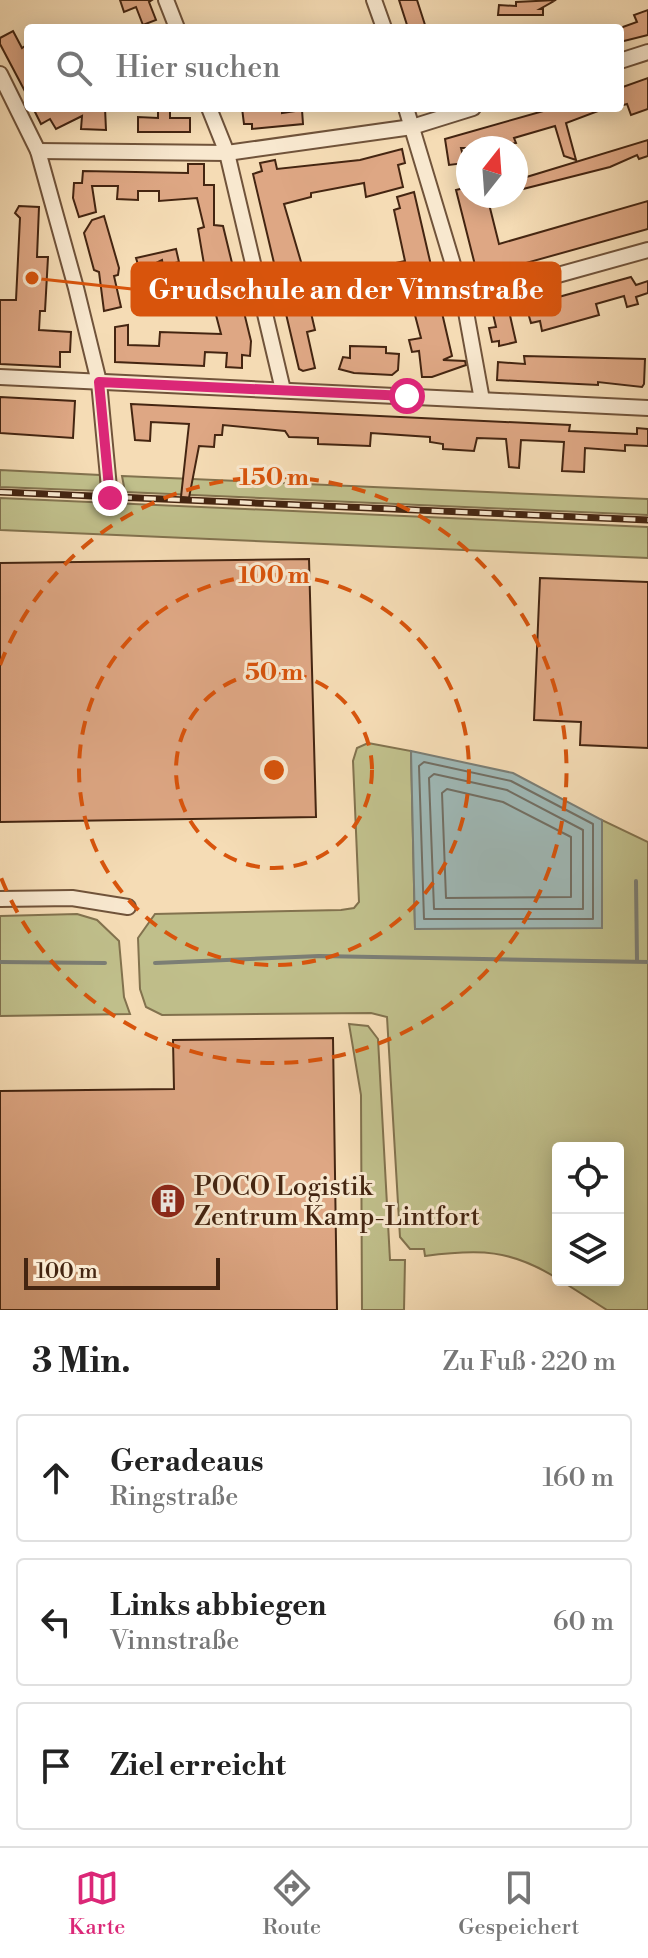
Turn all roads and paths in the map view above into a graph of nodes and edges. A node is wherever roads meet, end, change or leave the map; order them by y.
1 (166, 0) edge
2 (374, 0) edge
3 (175, 24) edge
4 (383, 24) edge
5 (648, 52) edge
6 (624, 60) edge
7 (0, 74) edge
8 (211, 112) edge
9 (407, 112) edge
10 (460, 112) edge
11 (412, 127) junction
12 (38, 151) junction
13 (227, 153) junction
14 (648, 250) edge
15 (464, 301) junction
16 (0, 377) edge
17 (99, 382) junction
18 (283, 390) junction
19 (482, 400) junction
20 (648, 408) edge
21 (110, 498) dead end
22 (0, 899) edge
23 (128, 907) dead end

1 - 3 street
2 - 4 street
5 - 6 street
7 - 12 street
8 - 13 street
9 - 11 street
10 - 11 street
11 - 13 street
11 - 15 street
12 - 13 street
12 - 17 street
13 - 18 street
14 - 15 street
15 - 19 street
16 - 17 street
17 - 18 street
17 - 21 street
18 - 19 street
19 - 20 street
22 - 23 street

